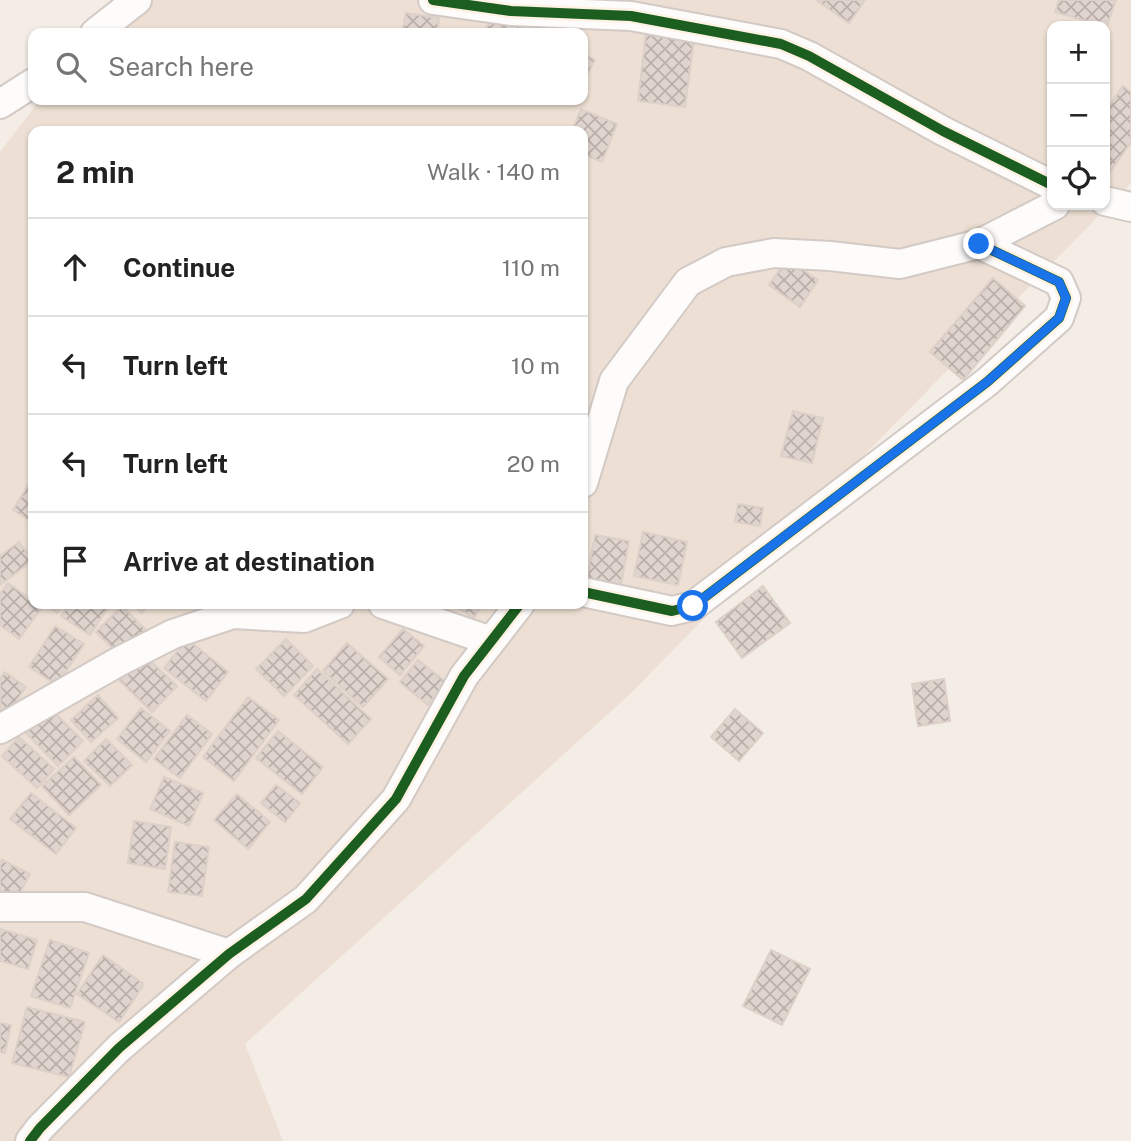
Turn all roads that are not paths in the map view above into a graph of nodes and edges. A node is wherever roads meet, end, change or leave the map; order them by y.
1 (137, 0) edge
2 (433, 0) edge
3 (101, 28) edge
4 (28, 86) edge
5 (0, 104) edge
6 (1047, 183) edge
7 (1110, 202) edge
8 (1131, 207) edge
9 (1047, 209) edge
10 (979, 244) junction
11 (588, 467) edge
12 (588, 593) edge
13 (327, 609) edge
14 (398, 609) edge
15 (516, 609) edge
16 (491, 641) junction
17 (0, 729) edge
18 (0, 907) edge
19 (229, 954) junction
20 (30, 1141) edge

1 - 3 street
2 - 6 street
4 - 5 street
7 - 8 street
9 - 10 street
10 - 11 street
10 - 12 street
13 - 17 street
14 - 16 street
15 - 16 street
16 - 19 street
18 - 19 street
19 - 20 street

